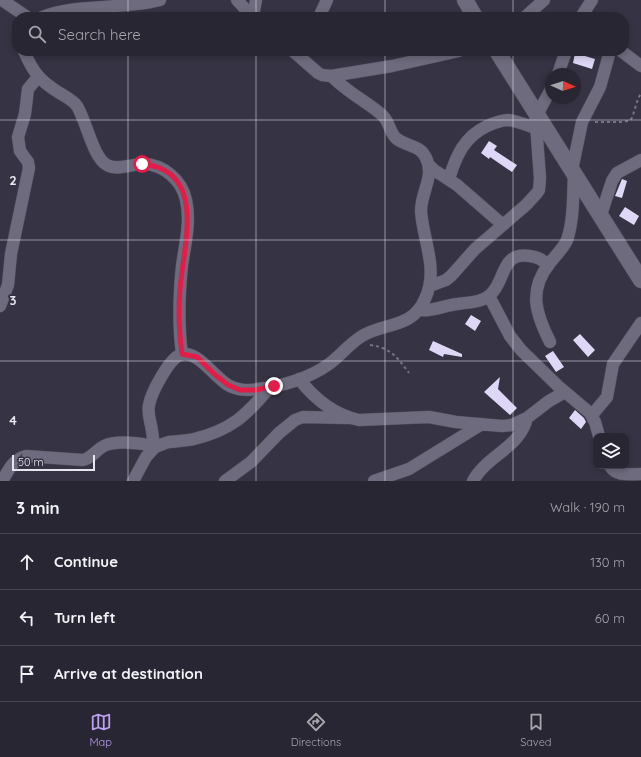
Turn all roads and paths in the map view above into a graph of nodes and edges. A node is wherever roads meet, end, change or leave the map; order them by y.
1 (2, 0) edge
2 (160, 0) edge
3 (237, 0) edge
4 (256, 0) edge
5 (327, 0) edge
6 (465, 0) edge
7 (544, 0) edge
8 (592, 0) edge
9 (20, 12) edge
10 (63, 12) edge
11 (250, 12) edge
12 (254, 12) edge
13 (321, 12) edge
14 (472, 12) edge
15 (531, 12) edge
16 (584, 12) edge
17 (27, 56) edge
18 (301, 56) edge
19 (437, 56) edge
20 (500, 56) edge
21 (564, 56) edge
22 (609, 56) edge
23 (628, 56) edge
24 (641, 66) edge
25 (560, 68) edge
26 (331, 76) junction
27 (38, 77) junction
28 (641, 93) edge
29 (545, 101) edge
30 (536, 118) junction
31 (582, 122) junction
32 (641, 160) edge
33 (428, 164) junction
34 (573, 171) junction
35 (449, 179) junction
36 (601, 216) junction
37 (503, 225) junction
38 (548, 266) junction
39 (641, 280) edge
40 (429, 288) junction
41 (489, 296) junction
42 (0, 306) edge
43 (419, 310) junction
44 (641, 323) edge
45 (550, 342) dead end
46 (353, 343) junction
47 (182, 354) junction
48 (410, 373) dead end
49 (299, 379) junction
50 (270, 387) junction
51 (565, 392) junction
52 (592, 416) junction
53 (349, 418) junction
54 (527, 418) junction
55 (482, 424) junction
56 (598, 433) edge
57 (155, 447) junction
58 (612, 469) edge
59 (641, 474) edge
60 (2, 481) edge
61 (133, 481) edge
62 (225, 481) edge
63 (374, 481) edge
64 (473, 481) edge

1 - 9 street
2 - 10 street
3 - 11 street
4 - 12 street
5 - 13 street
6 - 14 street
7 - 15 street
8 - 16 street
17 - 27 street
18 - 26 street
19 - 26 street
20 - 30 street
21 - 25 street
22 - 31 street
23 - 24 street
26 - 33 street
27 - 42 street
27 - 47 street
28 - 31 path
29 - 30 street
30 - 34 street
30 - 35 street
30 - 37 street
31 - 34 street
32 - 36 street
33 - 35 street
33 - 40 street
34 - 36 street
34 - 38 street
35 - 37 street
36 - 39 street
37 - 40 street
38 - 41 street
38 - 45 street
40 - 43 street
41 - 43 street
41 - 51 street
43 - 46 street
44 - 52 street
46 - 48 path
46 - 49 street
47 - 50 street
47 - 57 street
49 - 50 street
49 - 53 street
50 - 57 street
51 - 52 street
51 - 54 street
52 - 56 street
53 - 55 street
53 - 62 street
54 - 55 street
54 - 64 street
55 - 63 street
57 - 60 street
57 - 61 street
58 - 59 street

